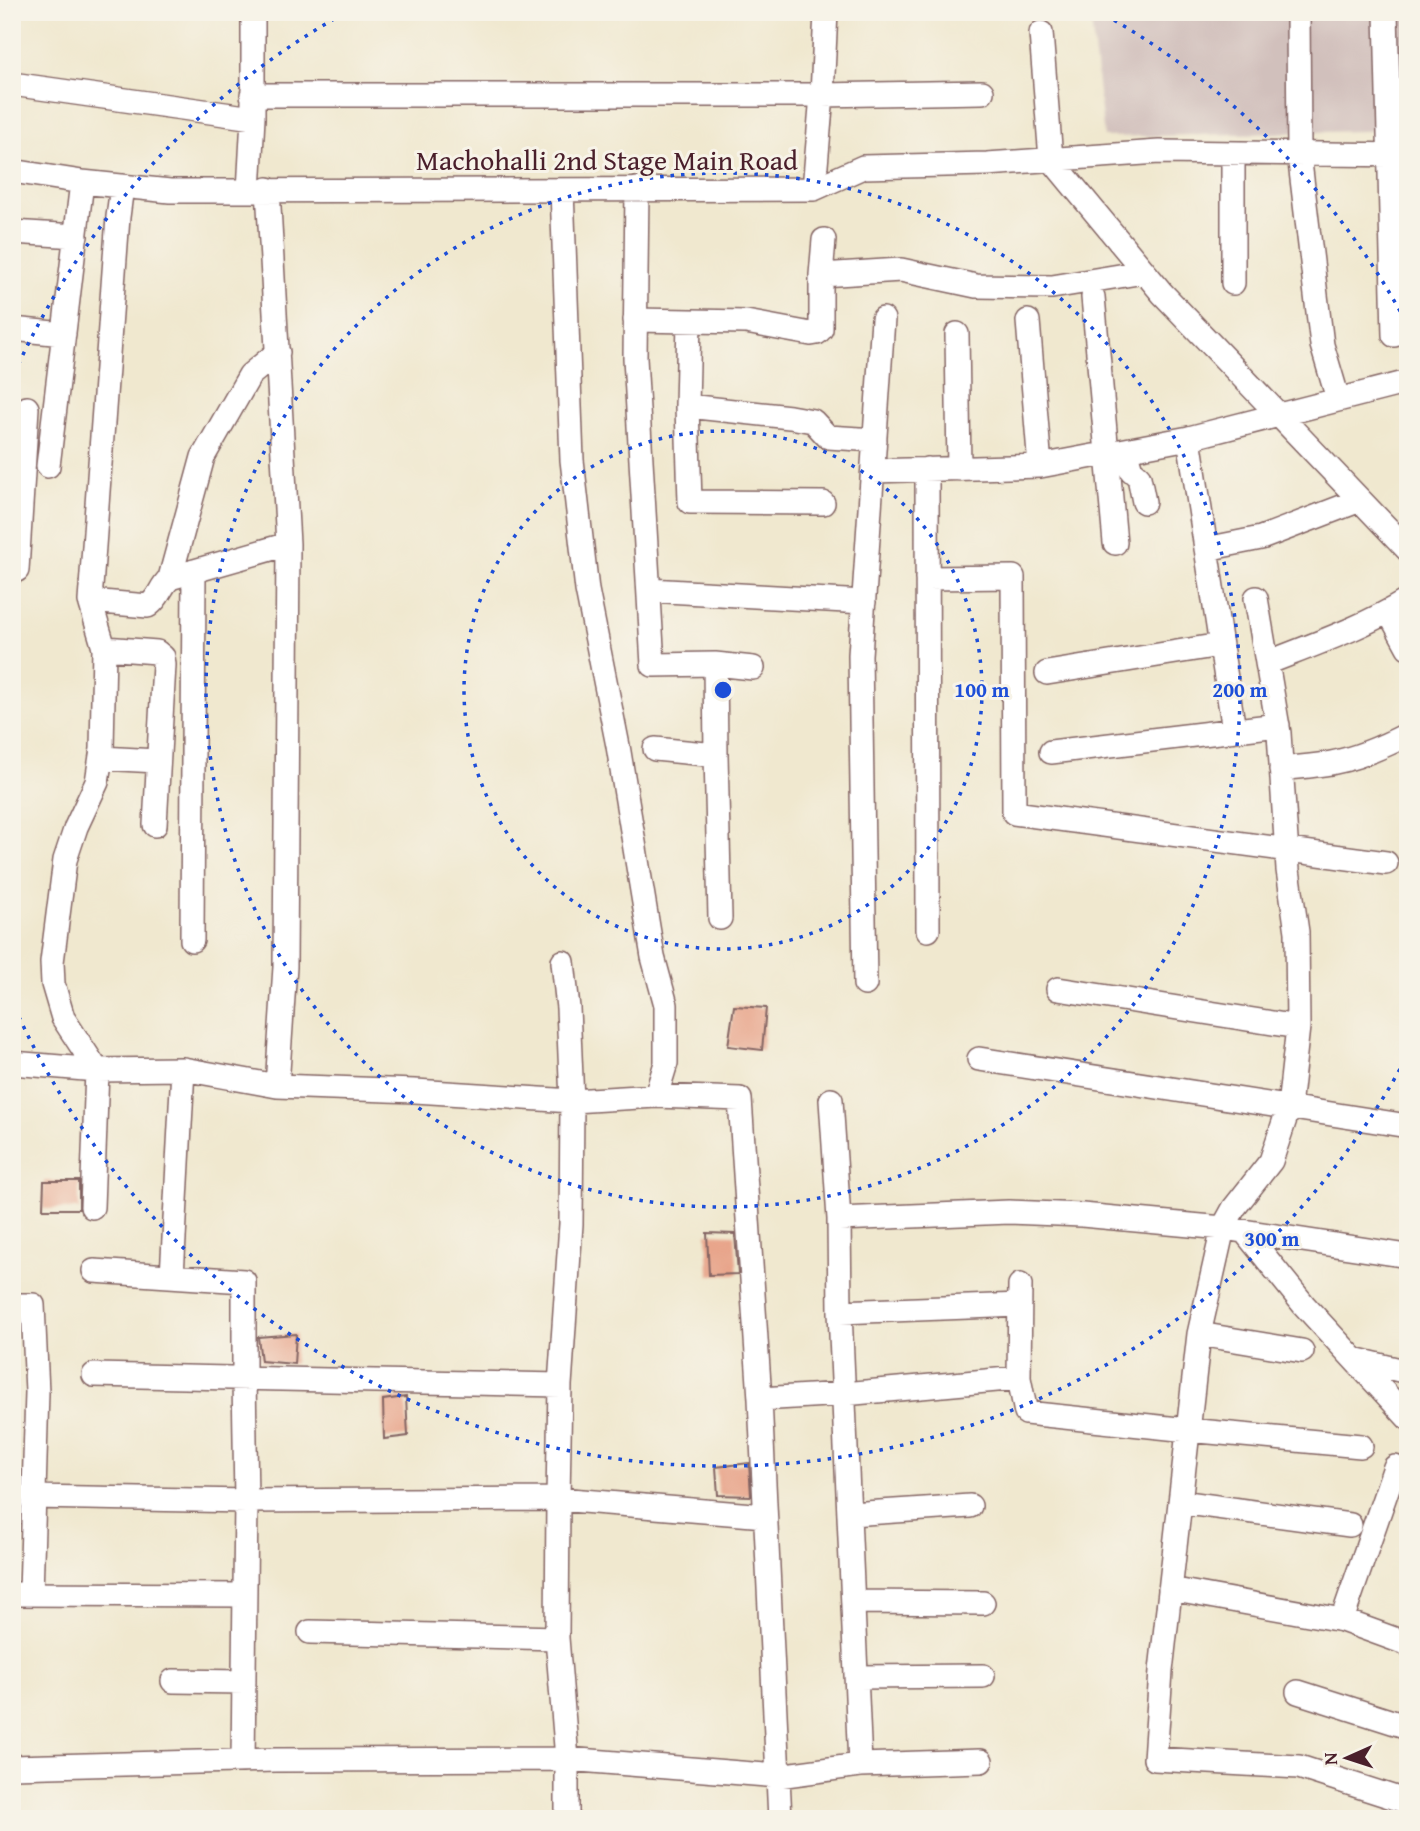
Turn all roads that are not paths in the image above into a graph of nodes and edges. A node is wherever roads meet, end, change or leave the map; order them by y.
1 (253, 12) edge
2 (826, 12) edge
3 (1298, 12) edge
4 (1385, 12) edge
5 (1041, 33) dead end
6 (12, 84) edge
7 (982, 92) dead end
8 (822, 95) junction
9 (253, 106) junction
10 (1233, 153) junction
11 (1299, 154) junction
12 (1398, 155) edge
13 (1051, 159) junction
14 (12, 171) edge
15 (82, 182) junction
16 (122, 186) junction
17 (638, 189) junction
18 (814, 189) junction
19 (259, 190) junction
20 (562, 190) junction
21 (12, 232) edge
22 (76, 236) junction
23 (824, 240) dead end
24 (1144, 272) junction
25 (821, 275) junction
26 (1233, 283) dead end
27 (1093, 297) dead end
28 (883, 319) dead end
29 (635, 320) junction
30 (689, 321) junction
31 (1028, 321) dead end
32 (12, 328) edge
33 (64, 334) junction
34 (957, 334) dead end
35 (1394, 334) dead end
36 (278, 352) junction
37 (1408, 382) edge
38 (1338, 399) junction
39 (687, 406) junction
40 (20, 407) edge
41 (54, 410) junction
42 (1278, 414) junction
43 (1189, 438) junction
44 (875, 440) junction
45 (1116, 452) junction
46 (48, 466) dead end
47 (1040, 466) junction
48 (960, 468) junction
49 (927, 469) junction
50 (873, 471) junction
51 (1360, 500) junction
52 (1144, 502) dead end
53 (823, 503) dead end
54 (1115, 543) dead end
55 (288, 544) junction
56 (1206, 550) junction
57 (1408, 550) edge
58 (17, 570) dead end
59 (194, 571) junction
60 (170, 578) junction
61 (926, 578) junction
62 (649, 590) junction
63 (1256, 598) dead end
64 (90, 601) junction
65 (864, 602) junction
66 (1398, 606) edge
67 (1220, 645) junction
68 (1408, 646) edge
69 (104, 648) junction
70 (1267, 663) junction
71 (715, 664) junction
72 (753, 668) dead end
73 (1047, 673) dead end
74 (1278, 725) junction
75 (1234, 730) junction
76 (1408, 734) edge
77 (655, 749) dead end
78 (1051, 752) dead end
79 (716, 755) junction
80 (101, 758) junction
81 (157, 761) junction
82 (1281, 769) junction
83 (155, 825) dead end
84 (1286, 850) junction
85 (1386, 863) dead end
86 (720, 918) dead end
87 (928, 930) dead end
88 (192, 940) dead end
89 (563, 962) dead end
90 (865, 984) dead end
91 (1058, 989) dead end
92 (1298, 1027) junction
93 (979, 1059) dead end
94 (12, 1063) edge
95 (183, 1069) junction
96 (97, 1070) junction
97 (277, 1086) junction
98 (656, 1096) junction
99 (831, 1100) dead end
100 (572, 1101) junction
101 (1289, 1107) junction
102 (1408, 1125) edge
103 (92, 1207) dead end
104 (839, 1219) junction
105 (1234, 1230) junction
106 (1408, 1256) edge
107 (94, 1271) dead end
108 (172, 1276) junction
109 (12, 1305) edge
110 (840, 1311) junction
111 (1199, 1334) junction
112 (1302, 1350) dead end
113 (1354, 1359) junction
114 (1408, 1372) edge
115 (94, 1375) dead end
116 (244, 1378) junction
117 (1019, 1378) junction
118 (559, 1385) junction
119 (844, 1394) junction
120 (760, 1399) junction
121 (1408, 1418) edge
122 (1188, 1430) junction
123 (1361, 1446) dead end
124 (1395, 1467) dead end
125 (33, 1497) junction
126 (558, 1499) junction
127 (246, 1501) junction
128 (1180, 1502) junction
129 (970, 1506) dead end
130 (850, 1514) junction
131 (765, 1516) junction
132 (1350, 1525) dead end
133 (1170, 1589) junction
134 (21, 1594) edge
135 (244, 1595) junction
136 (854, 1601) junction
137 (983, 1603) dead end
138 (1342, 1620) junction
139 (310, 1632) dead end
140 (557, 1638) junction
141 (1406, 1639) edge
142 (983, 1676) dead end
143 (857, 1677) junction
144 (173, 1681) dead end
145 (244, 1682) junction
146 (1298, 1692) dead end
147 (1408, 1727) edge
148 (566, 1759) junction
149 (243, 1761) junction
150 (981, 1761) dead end
151 (860, 1765) junction
152 (12, 1767) edge
153 (778, 1776) junction
154 (1408, 1802) edge
155 (567, 1819) edge
156 (780, 1819) edge

1 - 9 street
2 - 8 street
3 - 11 street
4 - 12 street
5 - 13 street
6 - 9 street
7 - 8 street
8 - 9 street
8 - 18 street
9 - 19 street
10 - 11 street, Machohalli 2nd Stage Main Road
10 - 13 street, Machohalli 2nd Stage Main Road
10 - 26 street
11 - 12 street, Machohalli 2nd Stage Main Road
11 - 38 street
12 - 35 street
13 - 18 street, Machohalli 2nd Stage Main Road
13 - 24 street
14 - 15 street, Machohalli 2nd Stage Main Road
15 - 16 street, Machohalli 2nd Stage Main Road
15 - 22 street
16 - 19 street, Machohalli 2nd Stage Main Road
16 - 64 street
17 - 18 street, Machohalli 2nd Stage Main Road
17 - 20 street, Machohalli 2nd Stage Main Road
17 - 29 street
19 - 20 street, Machohalli 2nd Stage Main Road
19 - 36 street
20 - 98 street
21 - 22 street
22 - 33 street
23 - 25 street
24 - 25 street
24 - 42 street
25 - 30 street
27 - 45 street
28 - 44 street
29 - 30 street
29 - 62 street
30 - 39 street
31 - 47 street
32 - 33 street
33 - 41 street
34 - 48 street
36 - 55 street
36 - 60 street
37 - 38 street
38 - 42 street
39 - 44 street
39 - 53 street
40 - 41 street
40 - 58 street
41 - 46 street
42 - 43 street
42 - 51 street
43 - 45 street
43 - 56 street
44 - 50 street
45 - 47 street
45 - 52 street
45 - 54 street
47 - 48 street
48 - 49 street
49 - 50 street
49 - 61 street
50 - 65 street
51 - 56 street
51 - 57 street
55 - 59 street
55 - 97 street
56 - 67 street
59 - 60 street
59 - 88 street
60 - 64 street
61 - 84 street
61 - 87 street
62 - 65 street
62 - 71 street
63 - 70 street
64 - 69 street
65 - 90 street
66 - 68 street
66 - 70 street
67 - 73 street
67 - 75 street
69 - 80 street
69 - 81 street
70 - 74 street
71 - 72 street
71 - 79 street
74 - 75 street
74 - 82 street
75 - 78 street
76 - 82 street
77 - 79 street
79 - 86 street
80 - 81 street
80 - 96 street
81 - 83 street
82 - 84 street
84 - 85 street
84 - 92 street
89 - 100 street
91 - 92 street
92 - 101 street
93 - 101 street
94 - 96 street
95 - 96 street
95 - 97 street
95 - 108 street
96 - 103 street
97 - 100 street
98 - 100 street
98 - 120 street
99 - 104 street
100 - 118 street
101 - 102 street
101 - 105 street
104 - 105 street
104 - 110 street
105 - 106 street
105 - 111 street
105 - 113 street
107 - 108 street
108 - 116 street
109 - 125 street
110 - 117 street
110 - 119 street
111 - 112 street
111 - 122 street
113 - 114 street
113 - 121 street
115 - 116 street
116 - 118 street
116 - 127 street
117 - 119 street
117 - 122 street
118 - 126 street
119 - 120 street
119 - 130 street
120 - 131 street
122 - 123 street
122 - 128 street
124 - 138 street
125 - 127 street
125 - 134 street
126 - 127 street
126 - 131 street
126 - 140 street
127 - 135 street
128 - 132 street
128 - 133 street
129 - 130 street
130 - 136 street
131 - 153 street
133 - 138 street
133 - 154 street
134 - 135 street
135 - 145 street
136 - 137 street
136 - 143 street
138 - 141 street
139 - 140 street
140 - 148 street
142 - 143 street
143 - 151 street
144 - 145 street
145 - 149 street
146 - 147 street
148 - 149 street
148 - 153 street
148 - 155 street
149 - 152 street
150 - 151 street
151 - 153 street
153 - 156 street

